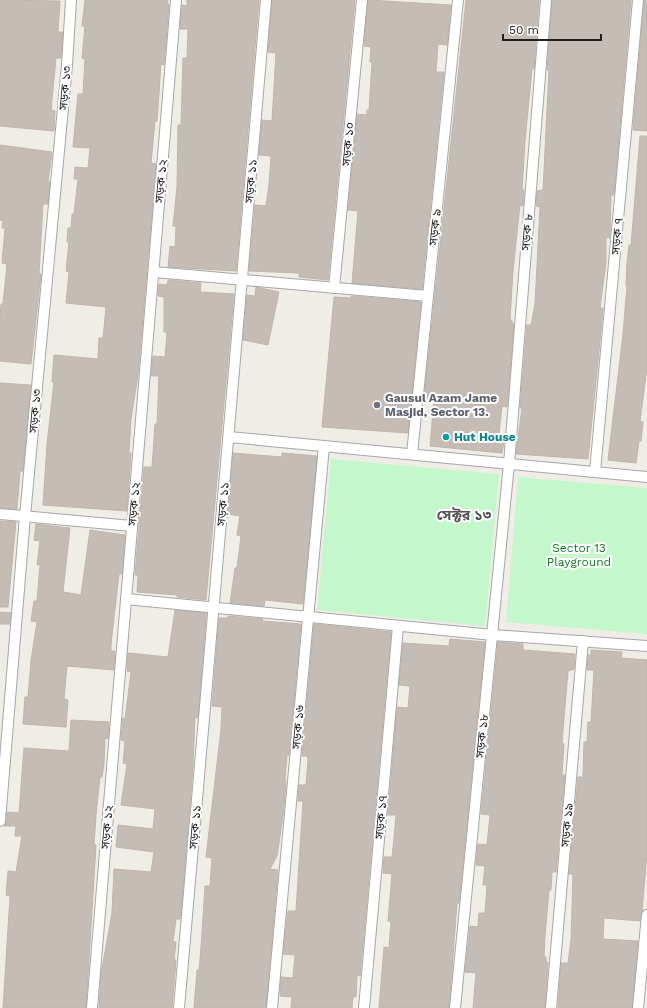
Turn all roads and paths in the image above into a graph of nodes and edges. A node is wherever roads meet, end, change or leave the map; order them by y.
1 (72, 0) edge
2 (176, 0) edge
3 (266, 0) edge
4 (362, 0) edge
5 (458, 0) edge
6 (546, 0) edge
7 (638, 0) edge
8 (154, 272) junction
9 (243, 280) junction
10 (334, 288) junction
11 (428, 296) junction
12 (229, 437) junction
13 (324, 446) junction
14 (412, 454) junction
15 (509, 464) junction
16 (595, 472) junction
17 (647, 477) edge
18 (0, 514) edge
19 (24, 516) junction
20 (132, 526) junction
21 (126, 599) junction
22 (214, 608) junction
23 (308, 617) junction
24 (398, 626) junction
25 (493, 635) junction
26 (583, 641) junction
27 (647, 646) edge
28 (0, 821) edge
29 (647, 915) edge
30 (92, 1008) edge
31 (180, 1008) edge
32 (272, 1008) edge
33 (364, 1008) edge
34 (455, 1008) edge
35 (551, 1008) edge
36 (638, 1008) edge

1 - 19 street, সড়ক ১৩
2 - 8 street, সড়ক ১২
3 - 9 street, সড়ক ১১
4 - 10 street, সড়ক ১০
5 - 11 street, সড়ক ৯
6 - 15 street, সড়ক ৮
7 - 16 street, সড়ক ৭
8 - 9 street
8 - 20 street, সড়ক ১২
9 - 10 street
9 - 12 street, সড়ক ১১
10 - 11 street
11 - 14 street, সড়ক ৯
12 - 13 street
12 - 22 street, সড়ক ১১
13 - 14 street
13 - 23 street, সড়ক ১৬
14 - 15 street
15 - 16 street
15 - 25 street, সড়ক ১৮
16 - 17 street
18 - 19 street
19 - 20 street
19 - 28 street, সড়ক ১৩
20 - 21 street, সড়ক ১২
21 - 22 street
21 - 30 street, সড়ক ১২
22 - 23 street
22 - 31 street, সড়ক ১১
23 - 24 street
23 - 32 street, সড়ক ১৬
24 - 25 street
24 - 33 street, সড়ক ১৭
25 - 26 street
25 - 34 street, সড়ক ১৮
26 - 27 street
26 - 35 street, সড়ক ১৯
29 - 36 street

